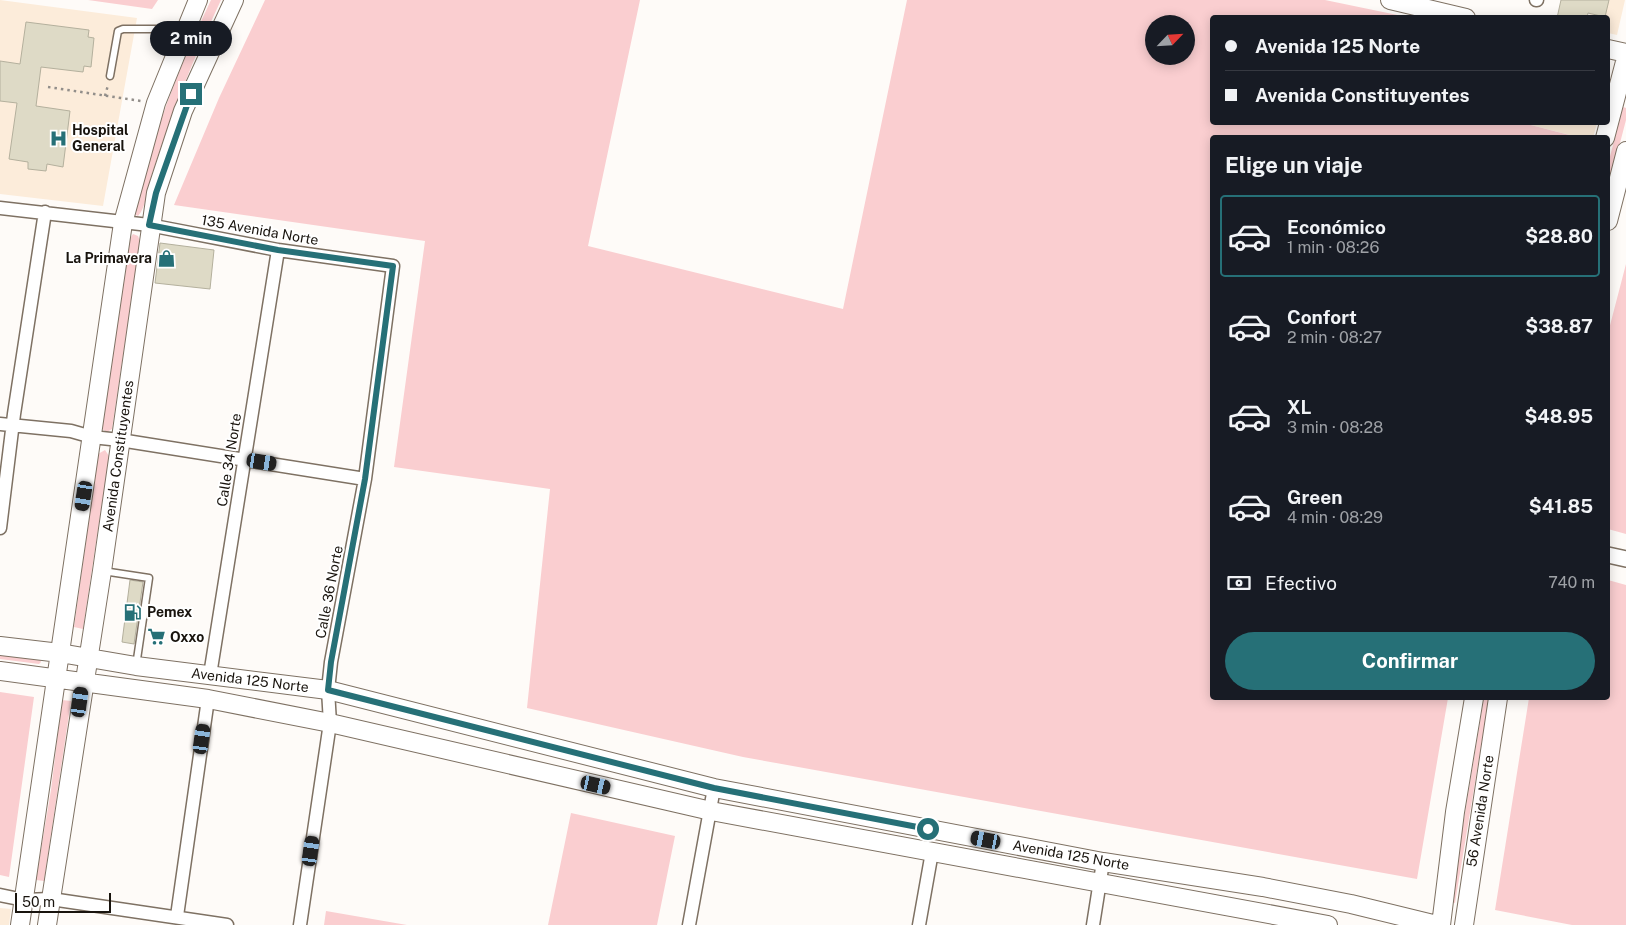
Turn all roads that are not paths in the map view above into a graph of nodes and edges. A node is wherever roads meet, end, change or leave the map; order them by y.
1 (198, 0) edge
2 (234, 0) edge
3 (1390, 0) edge
4 (1453, 15) edge
5 (185, 29) junction
6 (1610, 49) edge
7 (1626, 53) edge
8 (1626, 58) edge
9 (110, 76) dead end
10 (1610, 119) edge
11 (1626, 150) edge
12 (0, 208) edge
13 (45, 212) junction
14 (1610, 213) edge
15 (123, 223) junction
16 (149, 225) junction
17 (278, 250) junction
18 (393, 266) joint
19 (6, 425) edge
20 (92, 437) junction
21 (120, 440) junction
22 (245, 459) junction
23 (365, 479) junction
24 (0, 528) edge
25 (1610, 556) edge
26 (1626, 560) edge
27 (102, 571) junction
28 (0, 646) edge
29 (60, 653) junction
30 (88, 659) junction
31 (136, 666) junction
32 (0, 671) edge
33 (210, 675) junction
34 (57, 678) junction
35 (83, 682) junction
36 (328, 690) junction
37 (208, 699) junction
38 (1474, 700) edge
39 (1498, 700) edge
40 (330, 723) junction
41 (714, 788) junction
42 (711, 811) junction
43 (932, 852) junction
44 (1103, 862) junction
45 (1445, 883) junction
46 (1101, 885) junction
47 (0, 895) edge
48 (51, 898) junction
49 (24, 900) junction
50 (1351, 904) junction
51 (177, 916) junction
52 (20, 925) edge
53 (47, 925) edge
54 (227, 925) edge
55 (300, 925) edge
56 (689, 925) edge
57 (919, 925) edge
58 (1093, 925) edge
59 (1328, 925) edge
60 (1439, 925) edge
61 (1464, 925) edge

1 - 5 main road, Avenida Constituyentes
2 - 16 main road, Avenida Constituyentes
3 - 4 main road
5 - 9 lane
5 - 15 main road, Avenida Constituyentes
6 - 7 main road
8 - 10 main road
11 - 14 main road
12 - 13 street, 135 Avenida Norte
13 - 15 street, 135 Avenida Norte
13 - 19 street
15 - 16 street, 135 Avenida Norte
15 - 20 main road, Avenida Constituyentes
16 - 17 street, 135 Avenida Norte
16 - 21 main road, Avenida Constituyentes
17 - 18 street, 135 Avenida Norte
17 - 22 street, Calle 34 Norte
18 - 23 street, Calle 36 Norte
19 - 20 street
19 - 24 street
20 - 21 street
20 - 29 main road, Avenida Constituyentes
21 - 22 street
21 - 27 main road, Avenida Constituyentes
22 - 23 street
22 - 33 street, Calle 34 Norte
23 - 36 street, Calle 36 Norte
25 - 26 street
27 - 30 main road, Avenida Constituyentes
27 - 31 lane
28 - 29 main road, Avenida 125 Norte
29 - 30 main road, Avenida 125 Norte
29 - 34 main road, Avenida Constituyentes
30 - 31 main road, Avenida 125 Norte
30 - 35 main road, Avenida Constituyentes
31 - 33 main road, Avenida 125 Norte
32 - 34 main road, Avenida 125 Norte
33 - 36 main road, Avenida 125 Norte
34 - 35 main road, Avenida 125 Norte
34 - 49 main road, Avenida Constituyentes
35 - 37 main road, Avenida 125 Norte
35 - 48 main road, Avenida Constituyentes
36 - 40 street, Calle 36 Norte
36 - 41 main road, Avenida 125 Norte
37 - 40 main road, Avenida 125 Norte
37 - 51 street
38 - 45 main road, 56 Avenida Norte
39 - 61 main road, 56 Avenida Norte
40 - 42 main road, Avenida 125 Norte
40 - 55 street, Calle 36 Norte
41 - 42 street
41 - 44 main road, Avenida 125 Norte
42 - 43 main road, Avenida 125 Norte
42 - 56 street
43 - 46 main road, Avenida 125 Norte
43 - 57 street
44 - 46 street
44 - 50 main road, Avenida 125 Norte
45 - 50 main road, 56 Avenida Norte
45 - 60 main road, 56 Avenida Norte
46 - 58 street
46 - 59 main road, Avenida 125 Norte
47 - 49 street
48 - 49 street
48 - 51 street
48 - 53 main road, Avenida Constituyentes
49 - 52 main road, Avenida Constituyentes
50 - 60 main road, Avenida 125 Norte
51 - 54 street

